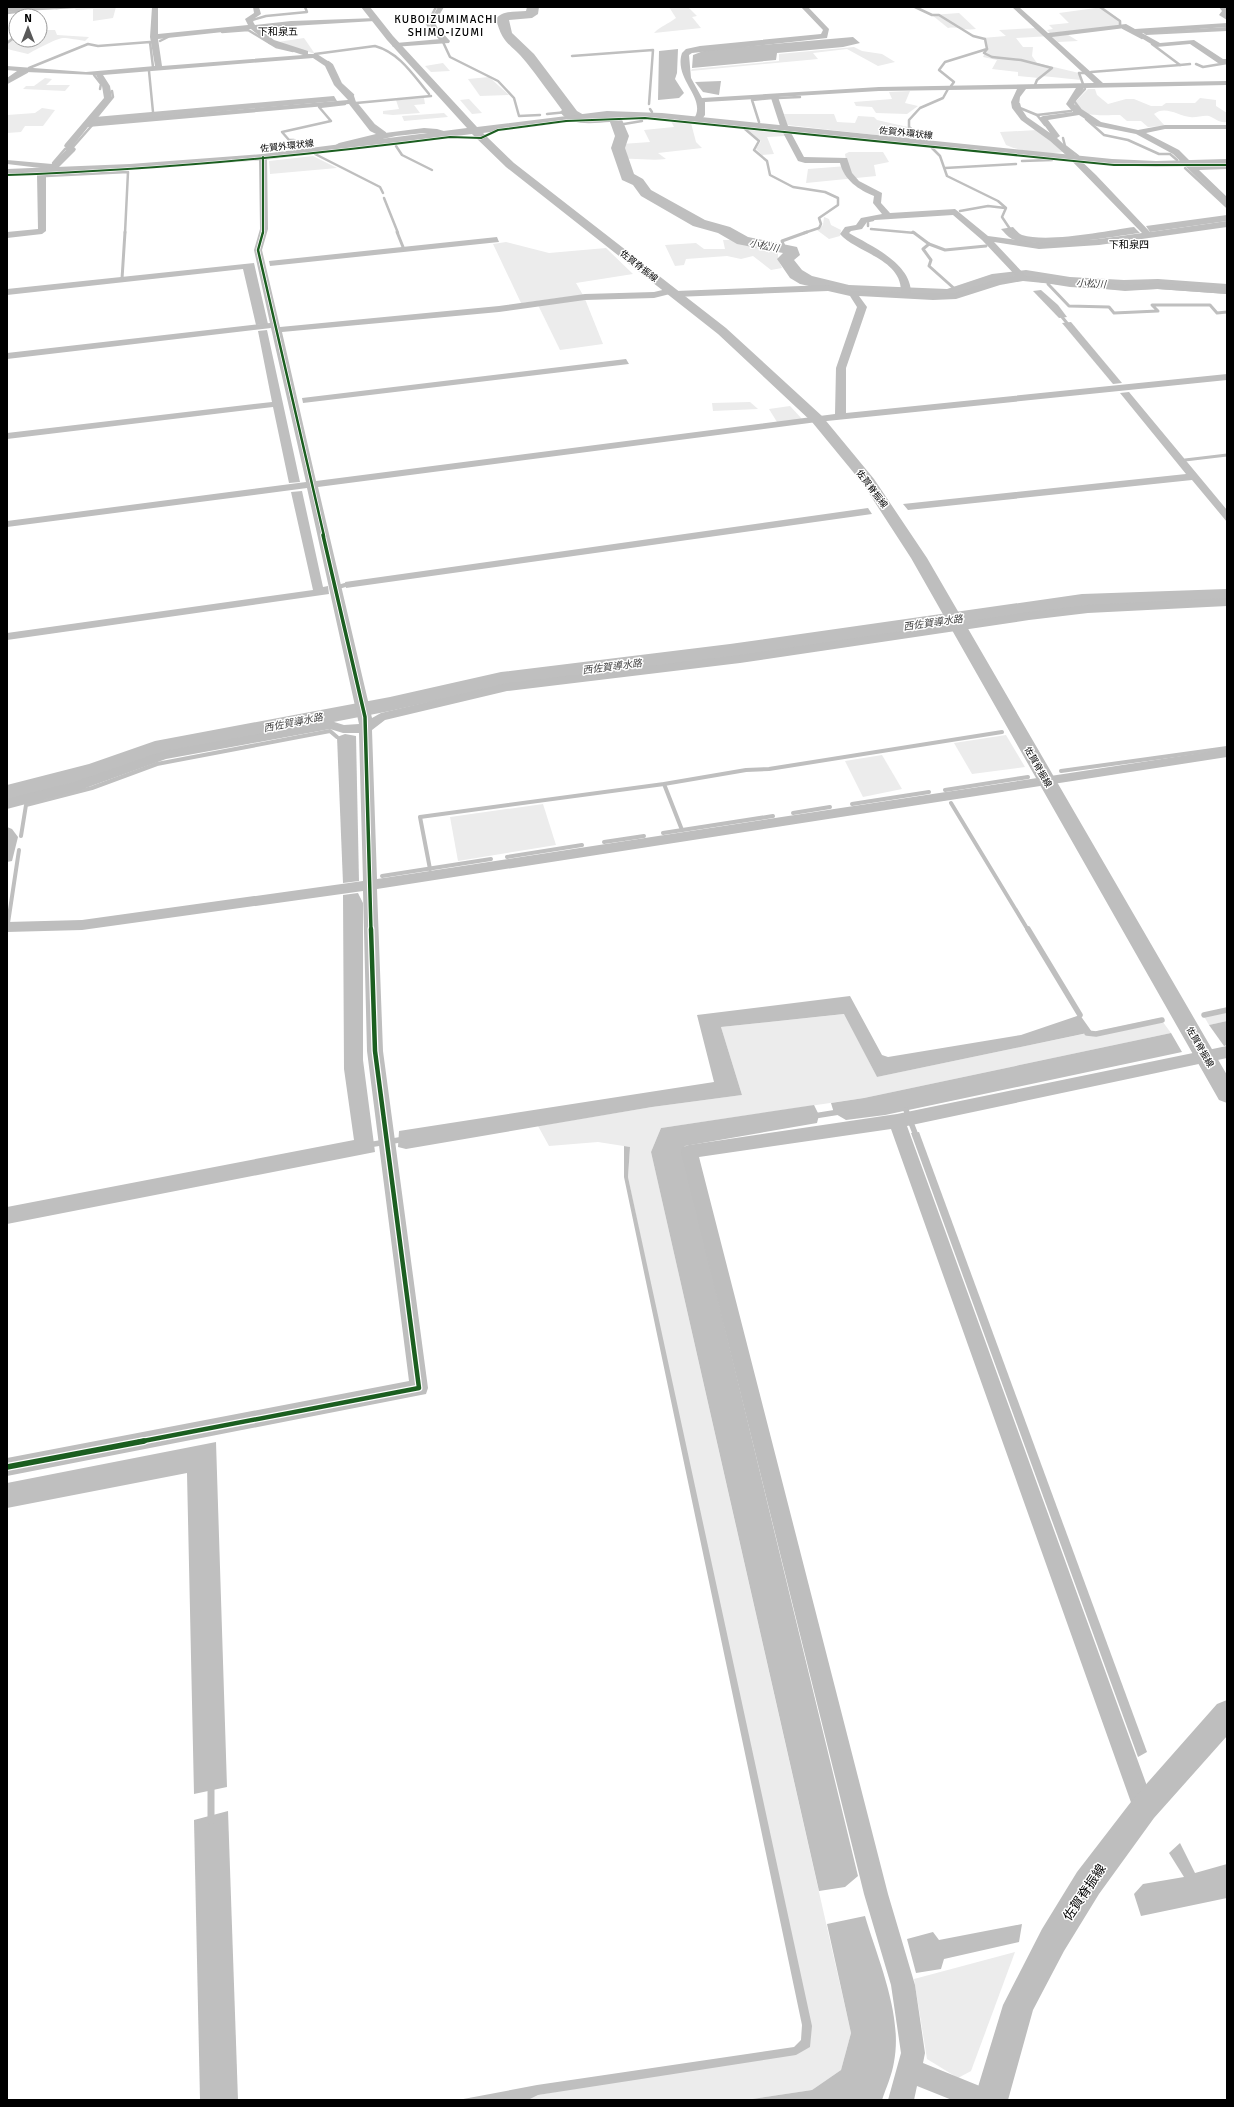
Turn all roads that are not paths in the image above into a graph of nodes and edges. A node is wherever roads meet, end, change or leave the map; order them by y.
1 (60, 7) edge
2 (155, 7) edge
3 (256, 7) edge
4 (365, 7) edge
5 (441, 7) edge
6 (804, 7) edge
7 (1015, 7) edge
8 (1222, 7) edge
9 (7, 10) edge
10 (1227, 18) edge
11 (375, 19) junction
12 (1227, 25) edge
13 (252, 28) junction
14 (1134, 31) junction
15 (1047, 34) junction
16 (154, 37) junction
17 (396, 45) junction
18 (314, 56) junction
19 (1227, 61) edge
20 (7, 68) edge
21 (159, 68) junction
22 (24, 70) junction
23 (99, 73) junction
24 (7, 80) edge
25 (1215, 83) junction
26 (1227, 83) edge
27 (1079, 86) junction
28 (1102, 86) junction
29 (1023, 87) junction
30 (1223, 90) dead end
31 (774, 96) junction
32 (700, 100) junction
33 (351, 102) junction
34 (1079, 113) junction
35 (697, 120) junction
36 (85, 125) junction
37 (1227, 127) edge
38 (785, 128) junction
39 (475, 131) junction
40 (1138, 132) junction
41 (450, 134) junction
42 (383, 135) junction
43 (1057, 142) junction
44 (337, 148) junction
45 (263, 157) junction
46 (1074, 158) junction
47 (7, 162) edge
48 (1227, 162) edge
49 (1190, 166) junction
50 (1227, 167) edge
51 (50, 169) junction
52 (7, 172) edge
53 (1227, 202) edge
54 (887, 215) junction
55 (1227, 224) edge
56 (1144, 232) junction
57 (7, 234) edge
58 (985, 238) junction
59 (1020, 275) junction
60 (1227, 291) edge
61 (907, 292) junction
62 (673, 293) junction
63 (853, 294) junction
64 (269, 327) junction
65 (7, 356) edge
66 (1227, 377) edge
67 (841, 417) junction
68 (817, 419) junction
69 (312, 485) junction
70 (7, 524) edge
71 (1227, 602) edge
72 (957, 627) junction
73 (365, 723) junction
74 (1227, 753) edge
75 (1046, 780) junction
76 (7, 804) edge
77 (7, 832) edge
78 (7, 857) edge
79 (358, 887) junction
80 (7, 927) edge
81 (1227, 1052) edge
82 (1205, 1056) junction
83 (1227, 1094) edge
84 (897, 1121) junction
85 (7, 1467) edge
86 (1225, 1722) edge
87 (1144, 1808) junction
88 (909, 2070) junction
89 (901, 2100) edge
90 (983, 2100) edge
91 (991, 2100) edge

1 - 9 street
2 - 16 street
3 - 13 street
4 - 11 main road, 佐賀脊振線
5 - 17 street
6 - 32 street
7 - 15 street
8 - 10 street
11 - 13 street
11 - 17 main road, 佐賀脊振線
12 - 14 street
13 - 16 street
13 - 18 street
14 - 15 street
14 - 19 street
15 - 28 street
16 - 21 street
17 - 39 main road, 佐賀脊振線
18 - 21 street
18 - 33 street
20 - 22 street
21 - 23 street
22 - 23 street
22 - 24 street
23 - 36 street
25 - 26 street
25 - 28 street
25 - 30 street
27 - 28 street
27 - 29 street
27 - 34 street
29 - 31 street
29 - 43 street
31 - 32 street
31 - 38 street
32 - 35 street
33 - 36 street
33 - 42 street
34 - 40 street
34 - 43 street
35 - 38 main road, 佐賀外環状線
35 - 39 main road, 佐賀外環状線
36 - 51 street
37 - 40 street
38 - 46 main road, 佐賀外環状線
38 - 54 street
39 - 41 main road, 佐賀外環状線
39 - 62 main road, 佐賀脊振線
40 - 49 street
41 - 42 street
41 - 44 main road, 佐賀外環状線
42 - 44 street
43 - 46 street
44 - 45 main road, 佐賀外環状線
45 - 51 main road, 佐賀外環状線
45 - 64 street
46 - 49 main road, 佐賀外環状線
46 - 56 street
47 - 51 street
48 - 49 main road, 佐賀外環状線
49 - 50 street
49 - 53 street
51 - 52 main road, 佐賀外環状線
51 - 57 street
54 - 58 street
54 - 61 street
55 - 56 street
56 - 58 street
58 - 59 street
59 - 60 street
59 - 61 street
61 - 63 street
62 - 63 street
62 - 64 street
62 - 68 main road, 佐賀脊振線
63 - 67 street
64 - 65 street
64 - 69 street
66 - 67 street
67 - 68 street
68 - 69 street
68 - 72 main road, 佐賀脊振線
69 - 70 street
69 - 73 street
71 - 72 street
72 - 73 street
72 - 75 main road, 佐賀脊振線
73 - 76 street
73 - 79 street
74 - 75 street
75 - 79 street
75 - 82 main road, 佐賀脊振線
77 - 78 street
79 - 80 street
79 - 85 street
81 - 82 street
82 - 83 main road, 佐賀脊振線
82 - 84 street
84 - 87 street
84 - 88 street
86 - 87 main road, 佐賀脊振線
87 - 91 main road, 佐賀脊振線
88 - 89 street
88 - 90 street

